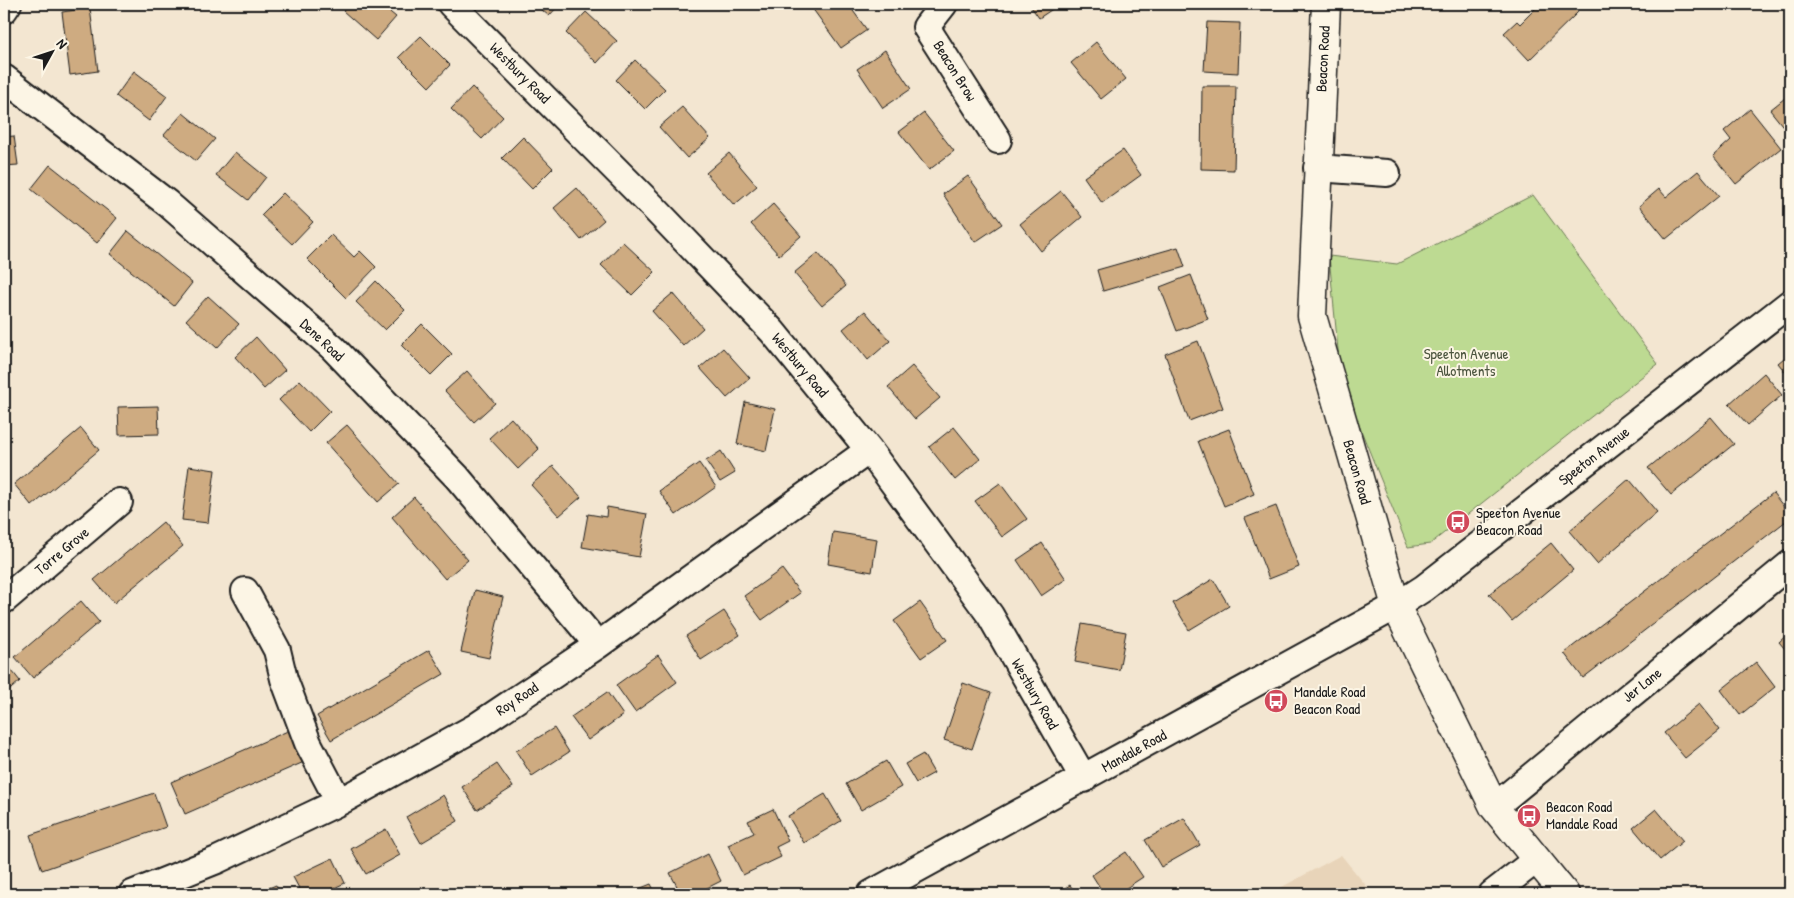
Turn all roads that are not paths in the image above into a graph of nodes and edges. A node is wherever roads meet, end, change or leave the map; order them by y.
1 (8, 4) edge
2 (451, 4) edge
3 (944, 4) edge
4 (1326, 4) edge
5 (4, 10) edge
6 (4, 78) edge
7 (998, 140) dead end
8 (1317, 168) junction
9 (1387, 173) dead end
10 (1790, 303) edge
11 (869, 450) junction
12 (119, 502) dead end
13 (1790, 564) edge
14 (245, 591) dead end
15 (4, 600) edge
16 (1396, 606) junction
17 (598, 645) junction
18 (1084, 779) junction
19 (339, 802) junction
20 (1494, 807) junction
21 (1536, 860) junction
22 (132, 894) edge
23 (871, 894) edge
24 (1492, 894) edge
25 (1565, 894) edge

1 - 5 street
2 - 11 street, Westbury Road
3 - 7 street, Beacon Brow
4 - 8 main road, Beacon Road
6 - 17 street, Dene Road
8 - 9 street
8 - 16 main road, Beacon Road
10 - 16 street, Speeton Avenue
11 - 17 street, Roy Road
11 - 18 street, Westbury Road
12 - 15 street, Torre Grove
13 - 20 street, Jer Lane
14 - 19 street
16 - 18 street, Mandale Road
16 - 20 main road, Beacon Road
17 - 19 street, Roy Road
18 - 23 street, Mandale Road
19 - 22 street, Roy Road
20 - 21 main road, Beacon Road
21 - 24 street
21 - 25 main road, Beacon Road

